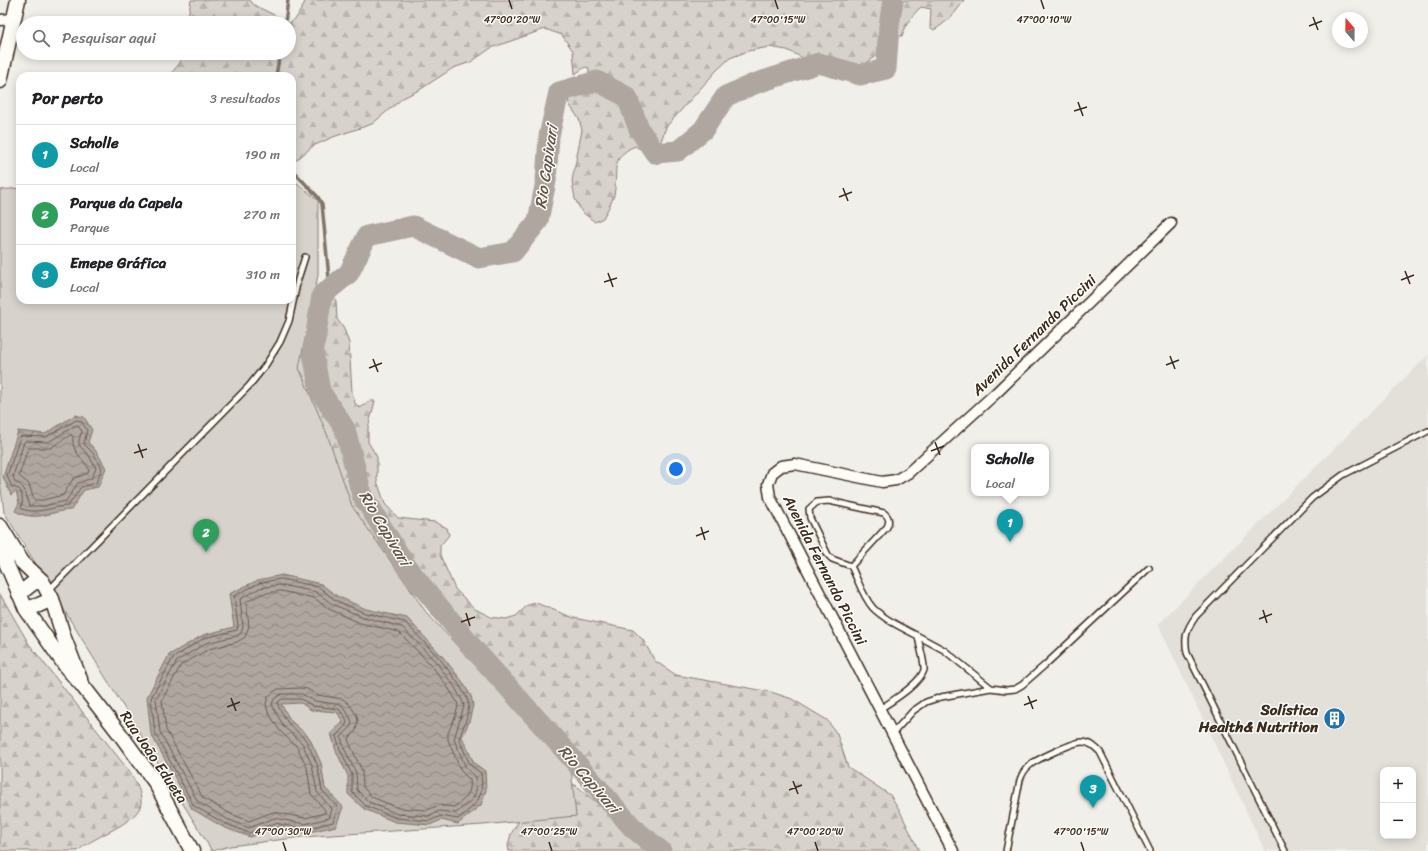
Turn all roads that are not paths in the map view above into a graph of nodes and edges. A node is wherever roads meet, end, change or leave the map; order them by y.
1 (18, 0) edge
2 (7, 19) edge
3 (0, 82) edge
4 (1171, 223) dead end
5 (305, 257) dead end
6 (296, 288) edge
7 (293, 304) edge
8 (1428, 431) edge
9 (0, 526) edge
10 (0, 541) edge
11 (851, 566) junction
12 (1149, 568) dead end
13 (48, 590) junction
14 (20, 594) junction
15 (26, 609) junction
16 (918, 636) junction
17 (82, 685) junction
18 (991, 688) junction
19 (880, 709) junction
20 (893, 733) junction
21 (192, 851) edge
22 (953, 851) edge
23 (1006, 851) edge
24 (1150, 851) edge
25 (1285, 851) edge

1 - 2 street
2 - 3 street
4 - 19 street, Avenida Fernando Piccini
5 - 6 lane
7 - 13 lane
8 - 25 lane
9 - 13 street, Rua João Edueta
10 - 14 street, Rua João Edueta
11 - 11 lane
11 - 16 lane
12 - 18 lane
13 - 14 street
13 - 15 street
13 - 17 street, Rua João Edueta
14 - 15 street, Rua João Edueta
15 - 17 street, Rua João Edueta
16 - 18 lane
16 - 19 lane
17 - 21 street, Rua João Edueta
18 - 20 lane
19 - 20 street, Avenida Fernando Piccini
20 - 22 street, Avenida Fernando Piccini
23 - 24 lane

